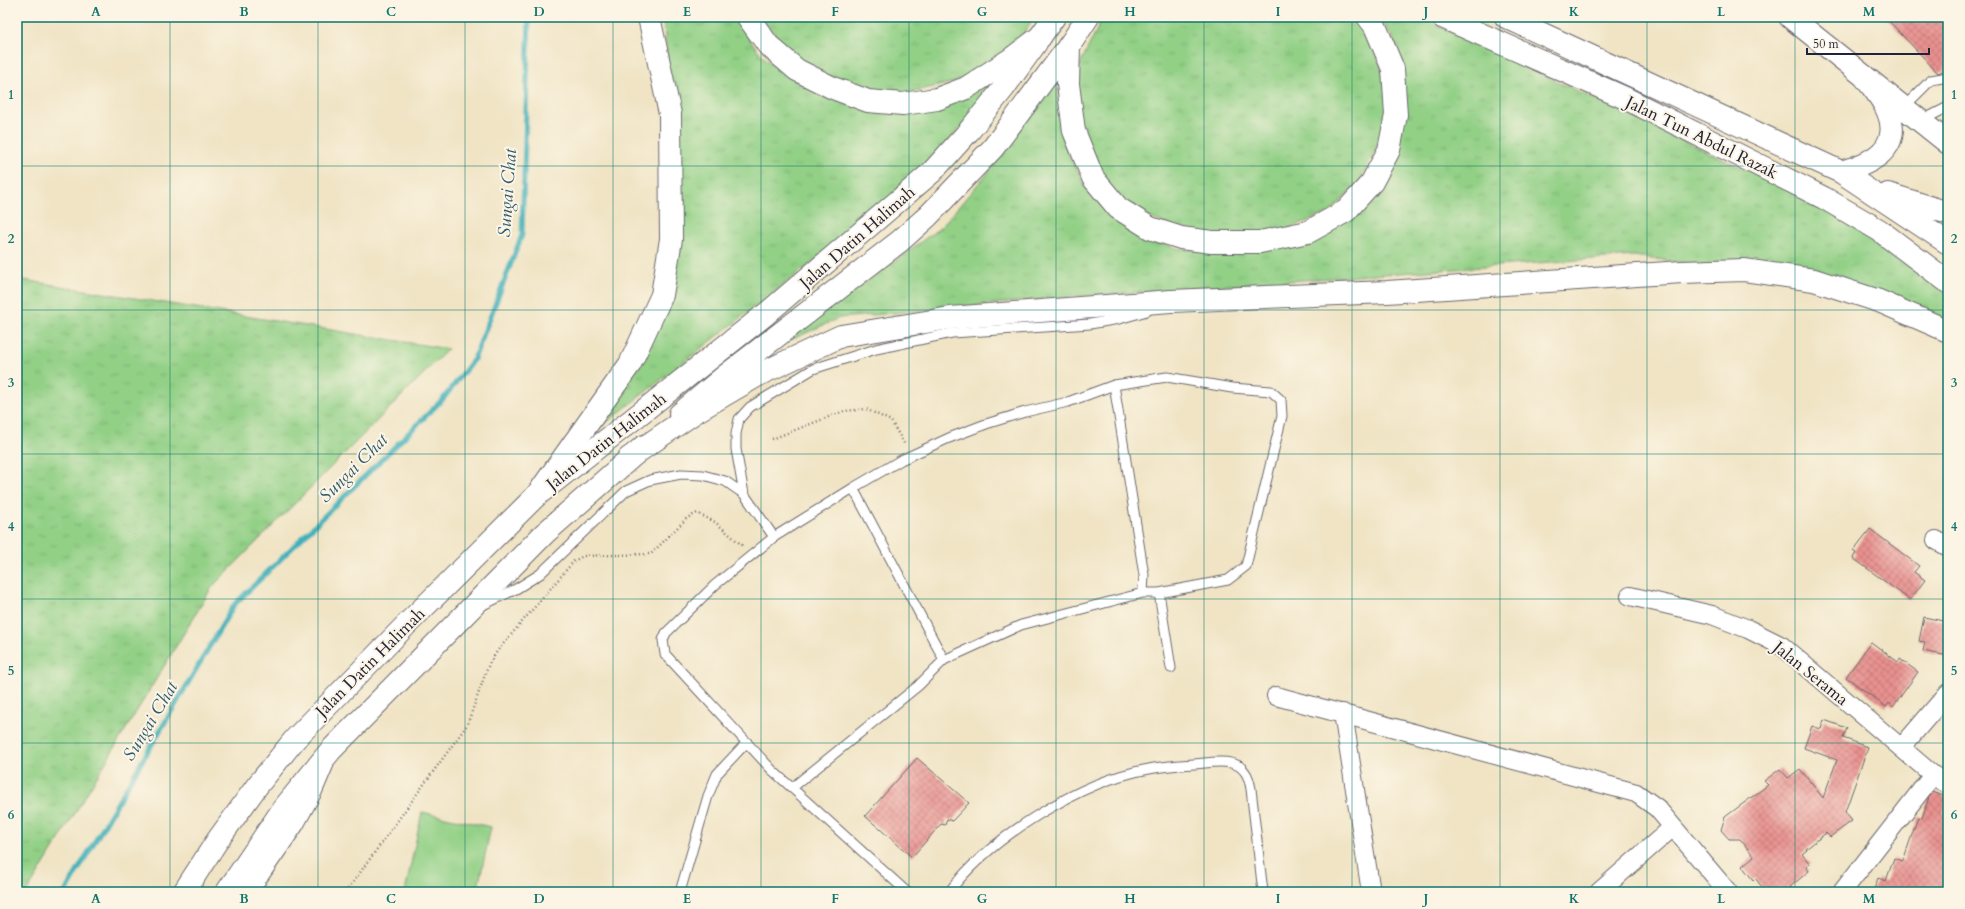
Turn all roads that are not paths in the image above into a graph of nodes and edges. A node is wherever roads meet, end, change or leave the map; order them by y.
1 (649, 17) edge
2 (748, 17) edge
3 (1368, 17) edge
4 (1442, 17) edge
5 (1506, 17) edge
6 (1790, 17) edge
7 (1053, 18) edge
8 (1079, 31) edge
9 (1040, 37) junction
10 (1864, 76) junction
11 (1948, 77) edge
12 (1904, 107) junction
13 (1948, 108) edge
14 (1921, 120) junction
15 (1948, 143) edge
16 (1841, 172) junction
17 (1864, 187) junction
18 (1948, 213) edge
19 (1948, 243) edge
20 (1948, 282) edge
21 (1171, 301) junction
22 (1948, 331) edge
23 (1114, 385) junction
24 (630, 458) junction
25 (852, 488) junction
26 (744, 494) junction
27 (537, 495) junction
28 (774, 537) junction
29 (1143, 593) junction
30 (1159, 593) junction
31 (1630, 596) dead end
32 (465, 613) junction
33 (944, 660) junction
34 (1171, 668) dead end
35 (1948, 693) edge
36 (1276, 696) dead end
37 (1343, 714) junction
38 (747, 742) junction
39 (1901, 748) junction
40 (331, 750) junction
41 (1933, 775) junction
42 (1948, 785) edge
43 (793, 787) junction
44 (1673, 827) junction
45 (184, 892) edge
46 (227, 892) edge
47 (248, 892) edge
48 (680, 892) edge
49 (907, 892) edge
50 (949, 892) edge
51 (1263, 892) edge
52 (1371, 892) edge
53 (1599, 892) edge
54 (1728, 892) edge
55 (1842, 892) edge

1 - 27 main road
2 - 9 main road
3 - 8 main road
4 - 20 main road, Jalan Tun Abdul Razak
5 - 16 main road, Jalan Tun Abdul Razak
6 - 10 main road
7 - 9 main road, Jalan Datin Halimah
8 - 24 main road, Jalan Datin Halimah
9 - 27 main road, Jalan Datin Halimah
10 - 12 main road
10 - 16 main road
11 - 12 lane
12 - 14 main road
13 - 14 lane
14 - 15 main road
16 - 17 main road, Jalan Tun Abdul Razak
17 - 18 main road
17 - 19 main road, Jalan Tun Abdul Razak
21 - 22 main road
21 - 24 main road
21 - 26 lane
23 - 25 lane
23 - 29 lane
23 - 30 lane
24 - 32 main road, Jalan Datin Halimah
25 - 28 lane
25 - 33 lane
26 - 28 lane
26 - 32 lane
27 - 45 main road, Jalan Datin Halimah
28 - 38 lane
29 - 30 lane
29 - 33 lane
30 - 34 lane
31 - 39 street, Jalan Serama
32 - 40 main road, Jalan Datin Halimah
33 - 43 lane
35 - 39 street
36 - 37 street
37 - 44 street
37 - 52 street
38 - 43 lane
38 - 48 lane
39 - 41 street, Jalan Serama
40 - 46 main road, Jalan Datin Halimah
40 - 47 street
41 - 42 street, Jalan Serama
41 - 55 street
43 - 49 lane
44 - 53 street
44 - 54 street
50 - 51 lane

